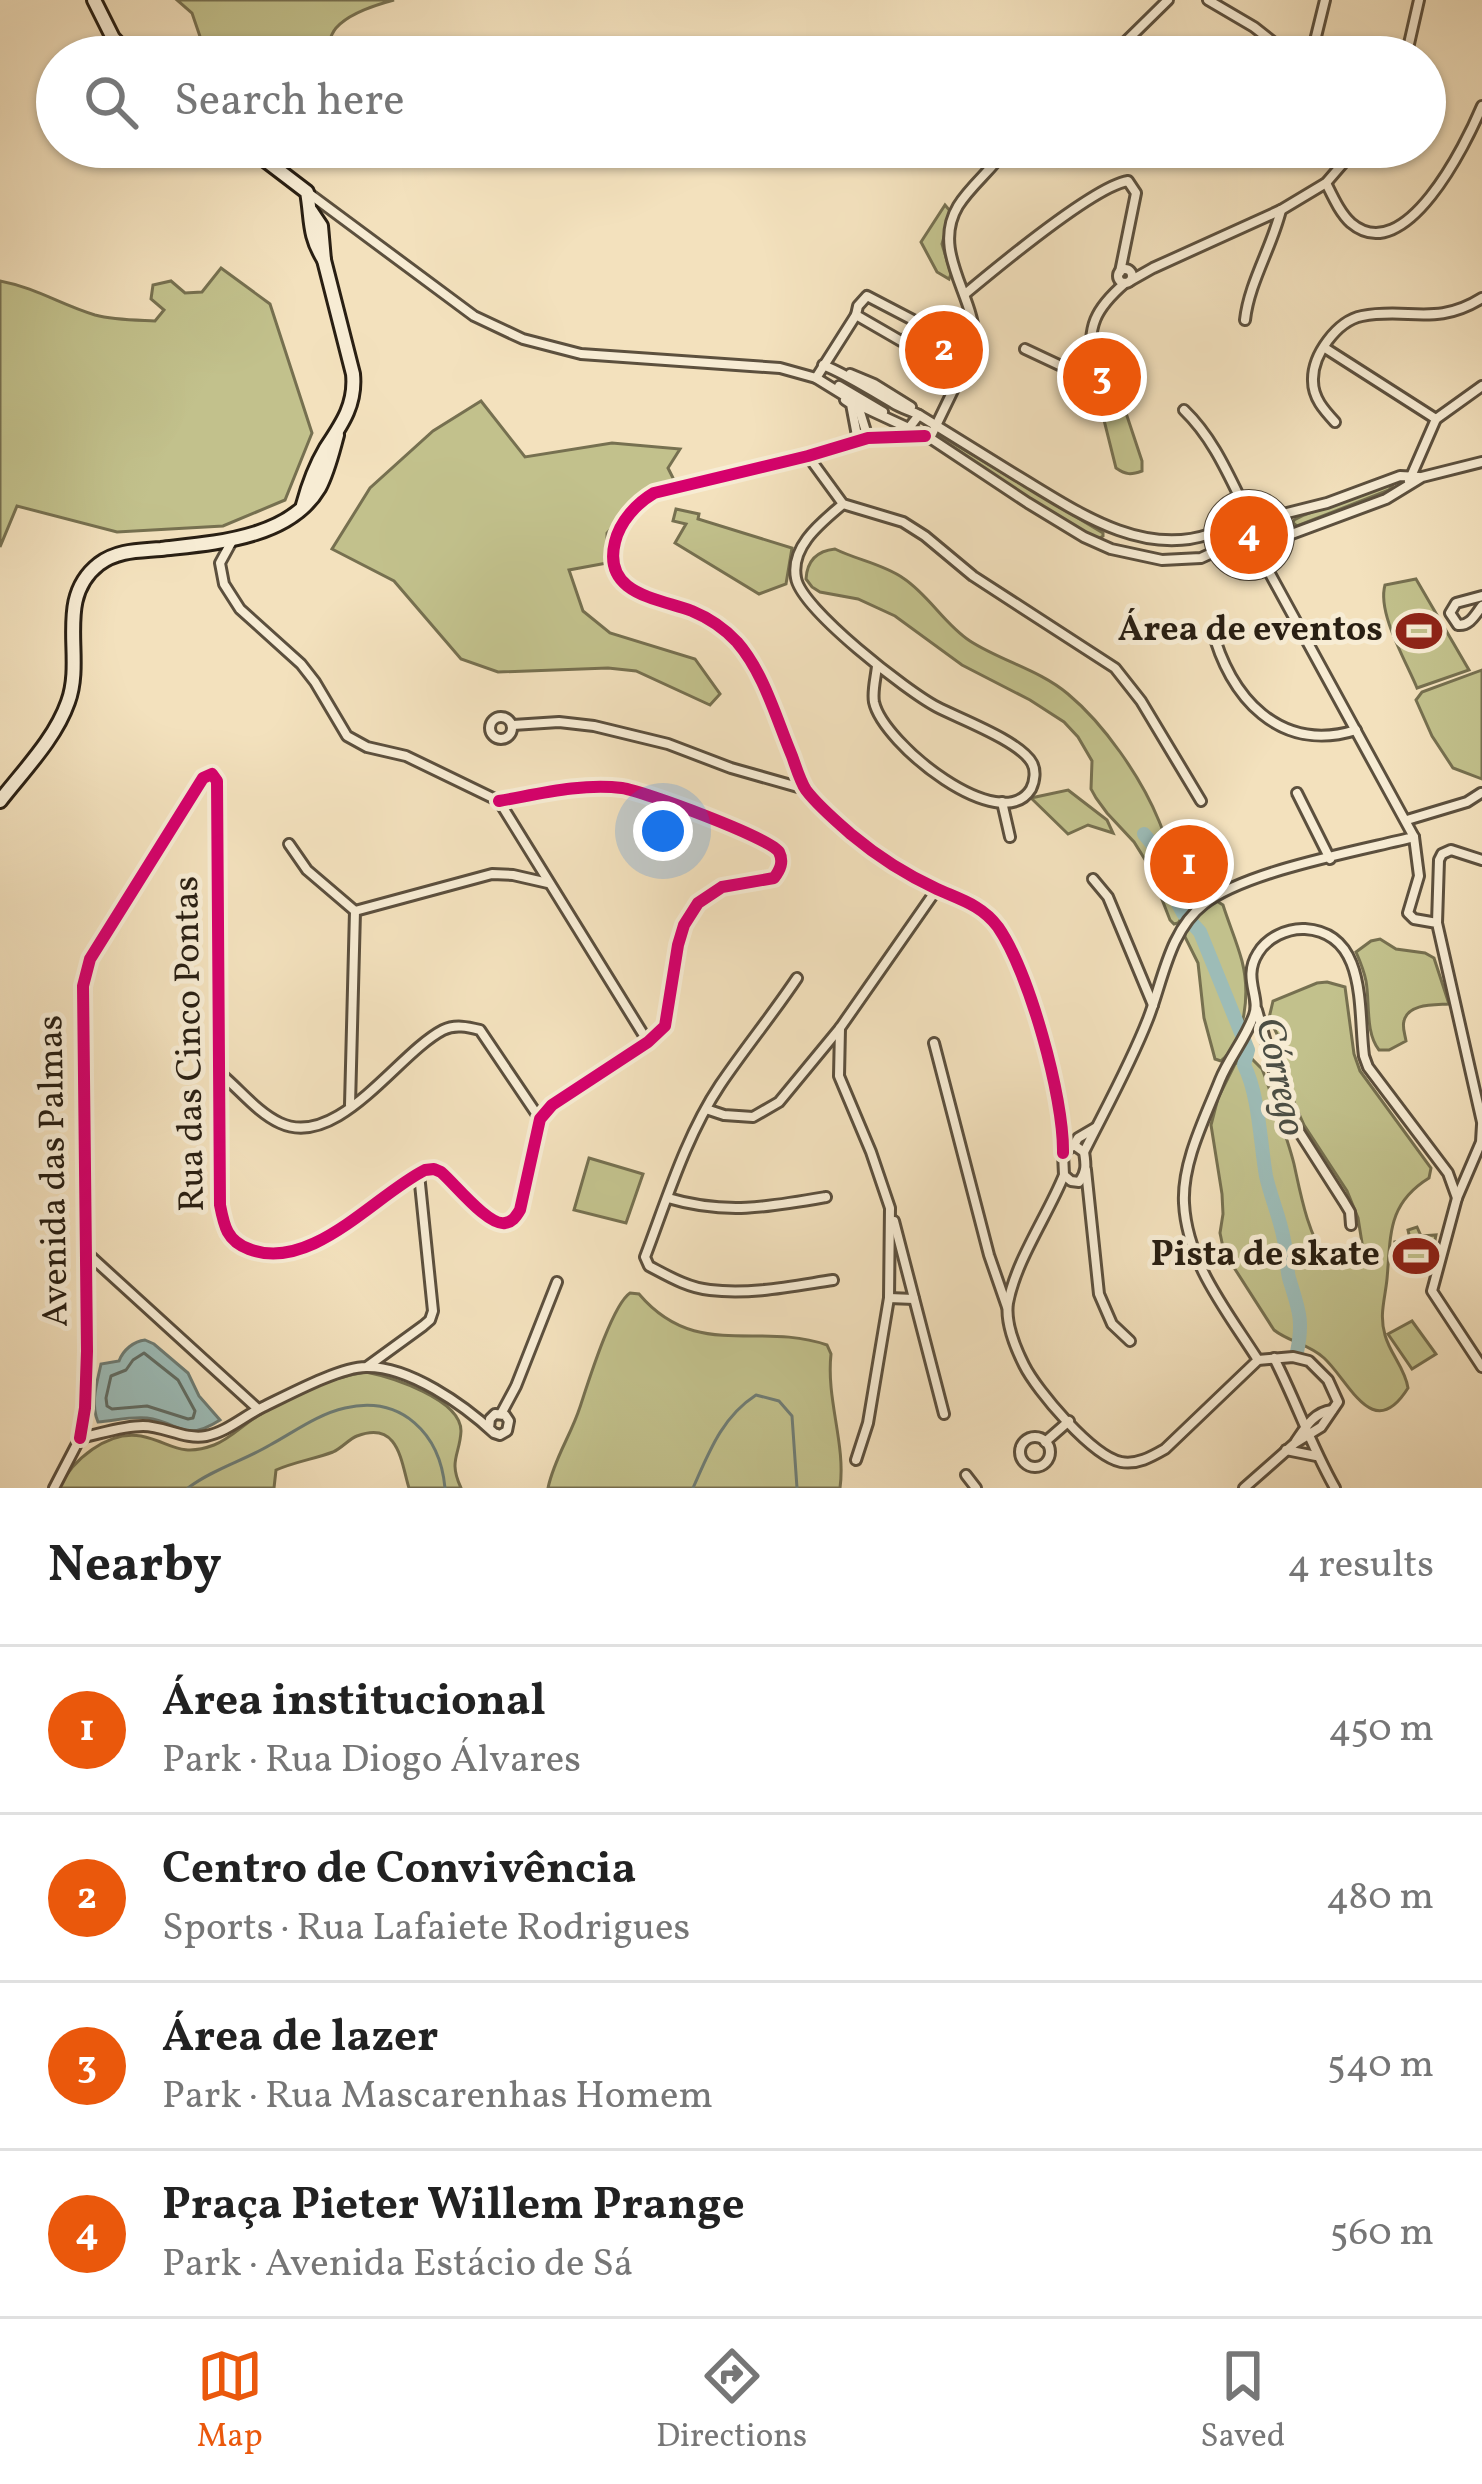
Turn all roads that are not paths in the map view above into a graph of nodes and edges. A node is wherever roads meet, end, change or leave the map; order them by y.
1 (94, 0) edge
2 (1168, 0) edge
3 (1208, 0) edge
4 (1325, 0) edge
5 (1419, 0) edge
6 (112, 36) edge
7 (1131, 36) edge
8 (1265, 36) edge
9 (1316, 36) edge
10 (1411, 36) edge
11 (1482, 106) edge
12 (275, 168) edge
13 (991, 168) edge
14 (1338, 168) edge
15 (1325, 183) junction
16 (308, 193) junction
17 (1281, 210) junction
18 (1128, 282) junction
19 (965, 294) junction
20 (1482, 298) edge
21 (856, 315) junction
22 (1245, 320) dead end
23 (1324, 348) junction
24 (1025, 349) dead end
25 (824, 365) junction
26 (1090, 371) junction
27 (821, 380) junction
28 (1482, 386) edge
29 (855, 407) junction
30 (1184, 410) dead end
31 (918, 414) junction
32 (1436, 419) junction
33 (1335, 422) dead end
34 (937, 427) junction
35 (906, 428) junction
36 (927, 437) junction
37 (863, 439) junction
38 (808, 456) junction
39 (1482, 462) edge
40 (1409, 481) junction
41 (1239, 496) junction
42 (843, 504) junction
43 (1283, 514) junction
44 (1117, 530) junction
45 (1210, 534) junction
46 (1289, 535) junction
47 (233, 540) junction
48 (211, 543) junction
49 (1111, 549) junction
50 (1214, 552) junction
51 (220, 563) junction
52 (1268, 570) junction
53 (1482, 596) edge
54 (1482, 606) edge
55 (1212, 628) dead end
56 (877, 666) junction
57 (513, 725) dead end
58 (1356, 730) junction
59 (805, 789) junction
60 (197, 790) junction
61 (1297, 793) dead end
62 (1481, 794) edge
63 (217, 800) junction
64 (0, 801) edge
65 (499, 801) junction
66 (1002, 802) junction
67 (1201, 802) dead end
68 (1407, 820) junction
69 (1010, 837) dead end
70 (1414, 837) junction
71 (289, 844) dead end
72 (1330, 859) junction
73 (1482, 860) edge
74 (1093, 879) dead end
75 (549, 883) junction
76 (937, 889) junction
77 (355, 911) junction
78 (1437, 923) junction
79 (1142, 977) junction
80 (797, 978) dead end
81 (1162, 979) junction
82 (1153, 1005) junction
83 (1257, 1010) junction
84 (840, 1028) junction
85 (648, 1042) junction
86 (934, 1043) dead end
87 (221, 1075) junction
88 (350, 1107) junction
89 (706, 1109) junction
90 (540, 1120) junction
91 (1482, 1123) edge
92 (1096, 1127) junction
93 (1064, 1133) junction
94 (1073, 1146) junction
95 (1084, 1152) junction
96 (1063, 1153) junction
97 (1086, 1170) junction
98 (419, 1173) junction
99 (1448, 1173) junction
100 (1064, 1175) junction
101 (1466, 1175) junction
102 (1078, 1182) junction
103 (826, 1197) dead end
104 (668, 1198) junction
105 (1457, 1198) junction
106 (1052, 1206) junction
107 (890, 1208) junction
108 (1092, 1214) junction
109 (1351, 1225) dead end
110 (88, 1254) junction
111 (992, 1264) junction
112 (889, 1267) junction
113 (1020, 1267) junction
114 (905, 1268) junction
115 (833, 1280) dead end
116 (556, 1282) dead end
117 (1015, 1282) junction
118 (999, 1284) junction
119 (889, 1298) junction
120 (914, 1299) junction
121 (1007, 1306) junction
122 (1130, 1340) dead end
123 (1274, 1358) junction
124 (1258, 1360) junction
125 (367, 1366) junction
126 (1482, 1367) edge
127 (258, 1409) junction
128 (502, 1414) junction
129 (944, 1414) dead end
130 (1069, 1420) junction
131 (489, 1428) junction
132 (1308, 1431) junction
133 (80, 1438) junction
134 (1045, 1442) junction
135 (1286, 1450) junction
136 (1317, 1456) junction
137 (856, 1460) dead end
138 (966, 1475) dead end
139 (54, 1488) edge
140 (976, 1488) edge
141 (1244, 1488) edge
142 (1335, 1488) edge

1 - 6 street
2 - 7 street
3 - 8 street
4 - 9 street
5 - 10 street
11 - 15 street
12 - 16 street
13 - 19 street
14 - 15 street
15 - 17 street
16 - 27 street
16 - 47 street
17 - 18 street
17 - 22 street
18 - 19 street
18 - 26 street
19 - 34 street
20 - 23 street
21 - 21 street
21 - 25 street
23 - 32 street
23 - 33 street
24 - 26 street
25 - 27 street
25 - 31 street
26 - 26 street
27 - 29 street
27 - 35 street
28 - 32 street
29 - 35 street
29 - 37 street
30 - 41 street
31 - 34 street
31 - 35 street
32 - 40 street
34 - 36 street
34 - 44 street
35 - 36 street
36 - 37 street
36 - 49 street
37 - 38 street
38 - 42 street
38 - 59 street
39 - 40 street
40 - 43 street
40 - 46 street
41 - 43 street
41 - 45 street
42 - 56 street
42 - 67 street
43 - 46 street
44 - 45 street
44 - 49 street
45 - 50 street
46 - 52 street
47 - 48 street
47 - 51 street
48 - 51 street
48 - 64 street
49 - 50 street
50 - 52 street
51 - 65 street
52 - 58 street
53 - 54 street
55 - 58 street
56 - 66 street
56 - 66 street
57 - 59 street
58 - 68 street
59 - 76 street
60 - 63 street
60 - 63 street
60 - 110 street, Avenida das Palmas
61 - 72 street
62 - 68 street
63 - 87 street, Rua das Cinco Pontas
65 - 75 street
65 - 85 street
66 - 69 street
68 - 70 street
70 - 72 street
70 - 78 street
71 - 77 street
72 - 81 street
73 - 78 street
74 - 79 street
75 - 77 street
75 - 85 street
76 - 84 street
76 - 93 street
77 - 88 street
78 - 91 street
79 - 81 street
79 - 82 street
80 - 89 street
81 - 82 street
82 - 92 street
83 - 99 street
83 - 109 street
83 - 124 street
84 - 89 street
84 - 107 street
85 - 90 street
86 - 111 street
87 - 88 street
87 - 98 street, Rua das Cinco Pontas
88 - 90 street
89 - 104 street
90 - 98 street
91 - 101 street
92 - 94 street
92 - 95 street
93 - 94 street
93 - 96 street
94 - 95 street
94 - 96 street
95 - 97 street
96 - 100 street
97 - 102 street
97 - 108 street
98 - 125 street
99 - 101 street
99 - 105 street
100 - 102 street
100 - 106 street
101 - 105 street
102 - 106 street
102 - 108 street
103 - 104 street
104 - 115 street
105 - 126 street
106 - 113 street
107 - 112 street
107 - 114 street
108 - 122 street
110 - 127 street
110 - 133 street, Avenida das Palmas
111 - 113 street
111 - 118 street
112 - 114 street
112 - 119 street
113 - 117 street
114 - 120 street
116 - 128 street
117 - 118 street
117 - 121 street
118 - 121 street
119 - 120 street
119 - 137 street
120 - 129 street
121 - 130 street
123 - 124 street
123 - 132 street
123 - 132 street
124 - 130 street
125 - 127 street
125 - 131 street
127 - 133 street
128 - 131 street
128 - 131 street
130 - 134 street
132 - 135 street
132 - 136 street
133 - 139 street
134 - 134 street
135 - 136 street
135 - 141 street
136 - 142 street
138 - 140 street

